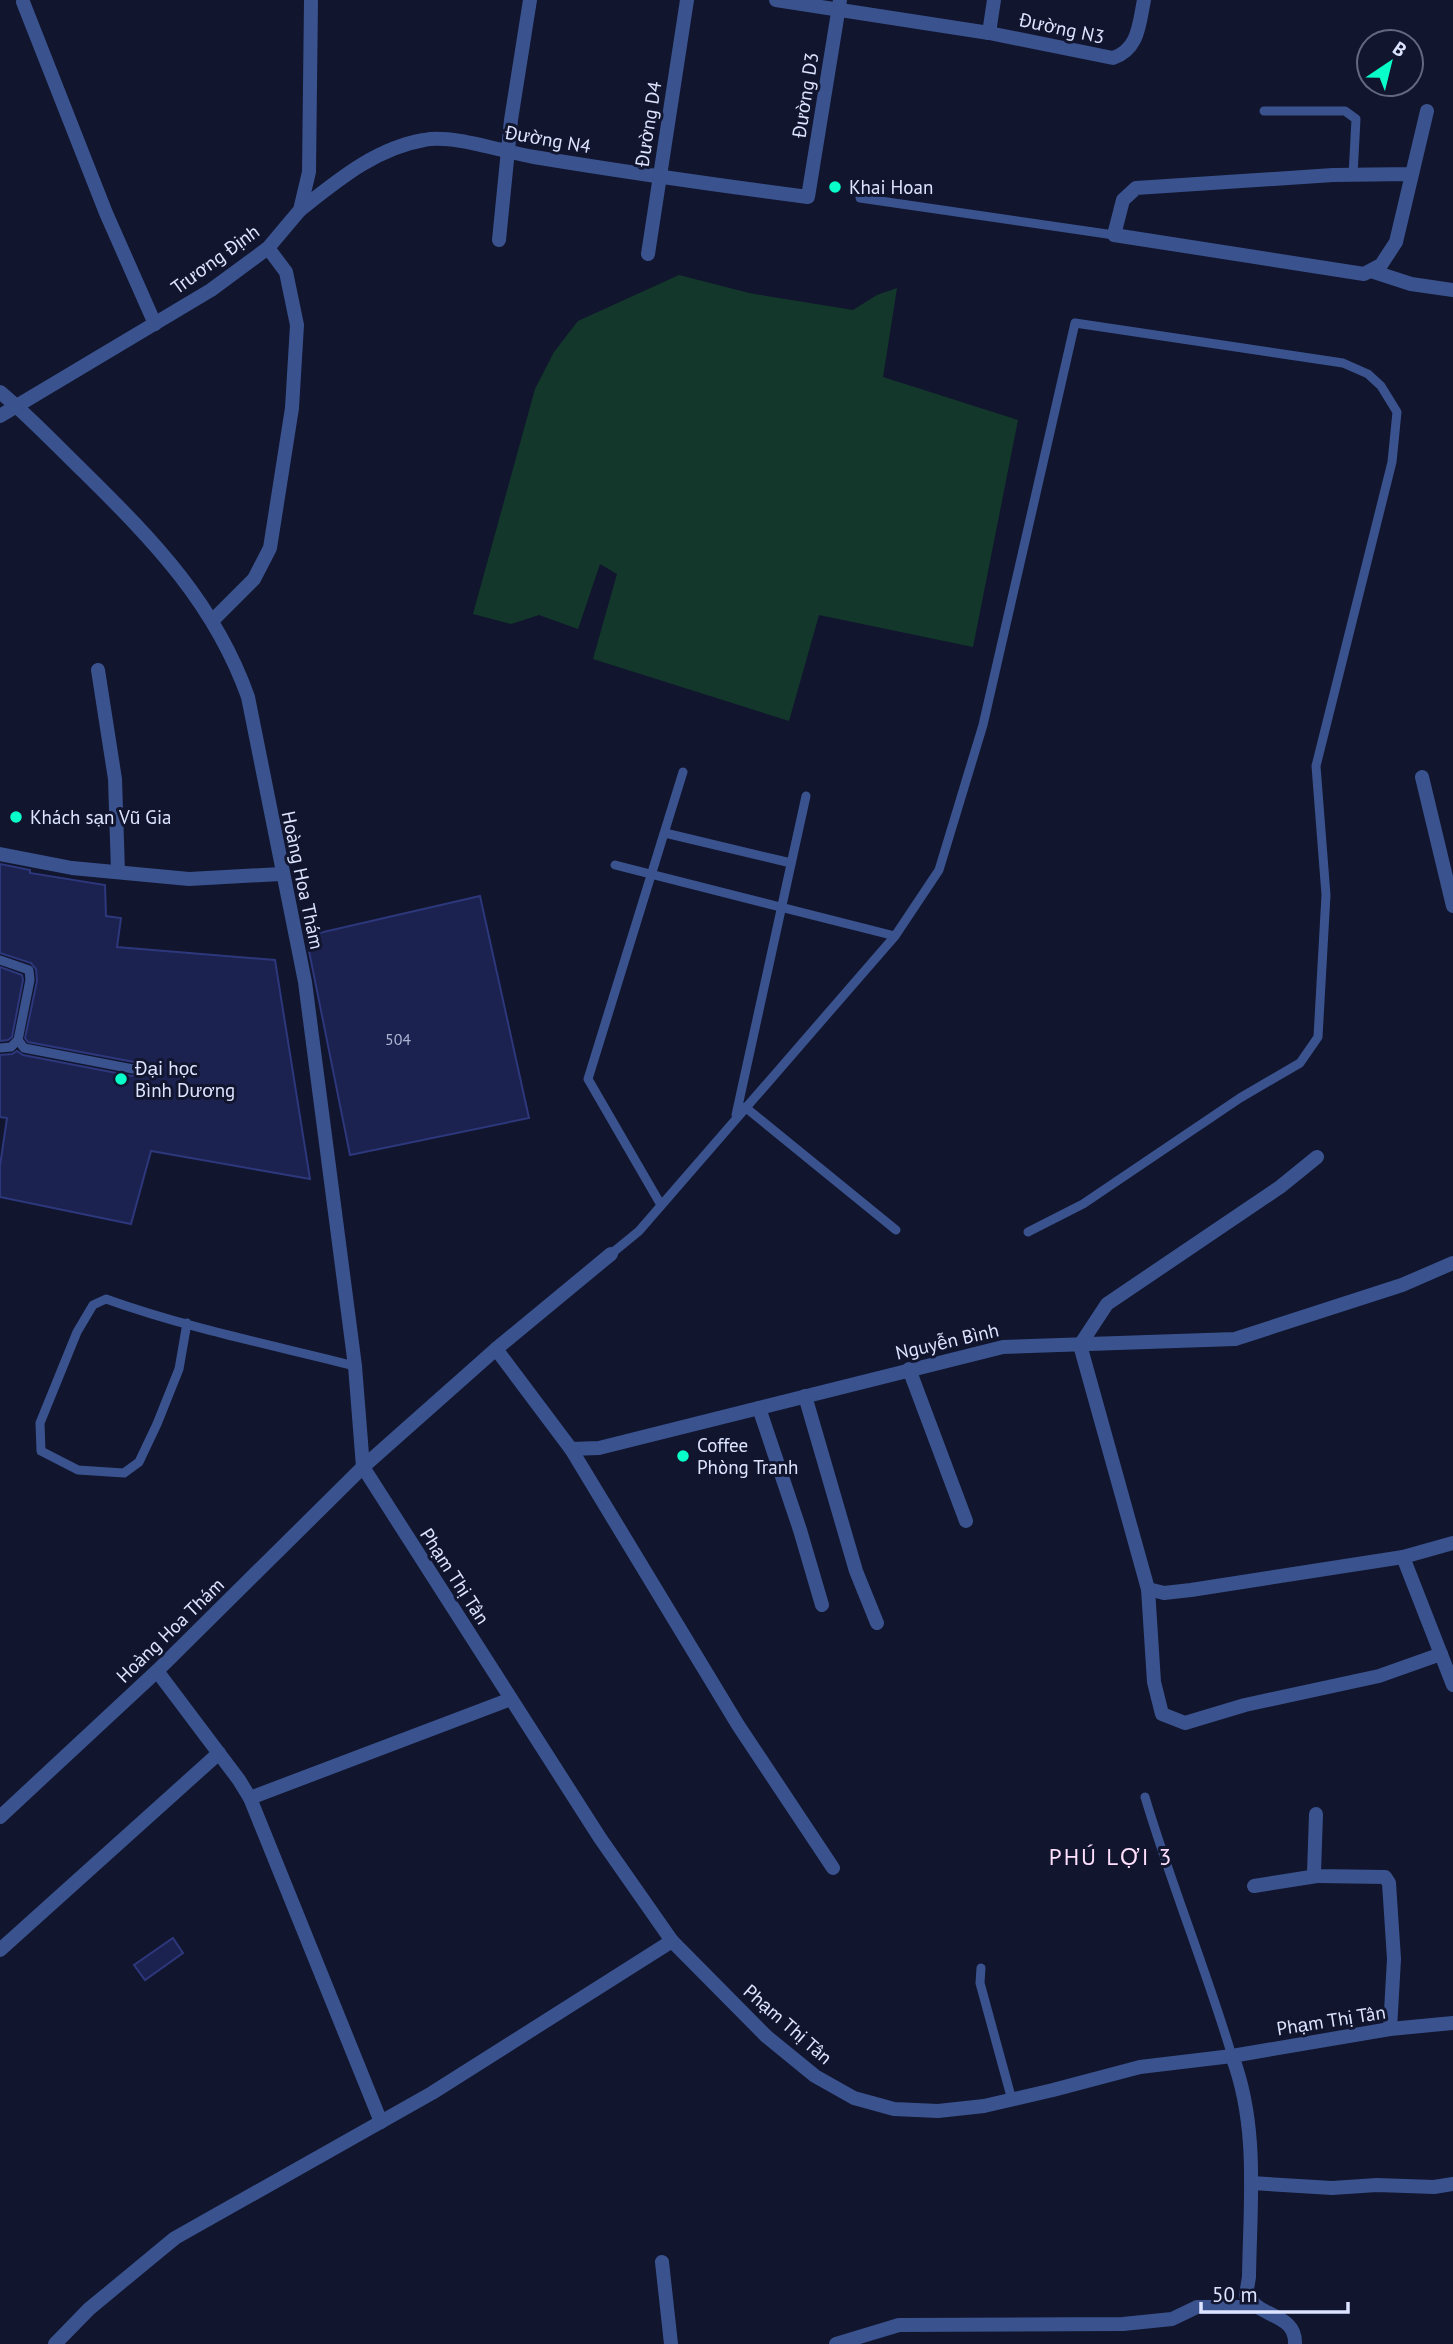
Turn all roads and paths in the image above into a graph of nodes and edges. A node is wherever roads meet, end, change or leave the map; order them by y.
1 (311, 0) edge
2 (530, 0) edge
3 (687, 0) edge
4 (776, 0) edge
5 (995, 0) edge
6 (1144, 0) edge
7 (23, 2) dead end
8 (840, 5) edge
9 (989, 33) junction
10 (1264, 111) dead end
11 (1427, 111) dead end
12 (507, 152) junction
13 (1410, 174) junction
14 (1353, 175) junction
15 (659, 178) junction
16 (808, 197) joint
17 (860, 198) dead end
18 (300, 210) junction
19 (1114, 235) junction
20 (499, 240) dead end
21 (268, 248) junction
22 (648, 254) dead end
23 (1371, 271) junction
24 (1453, 290) edge
25 (155, 324) junction
26 (0, 392) edge
27 (18, 407) junction
28 (0, 416) edge
29 (213, 620) junction
30 (98, 670) dead end
31 (683, 772) dead end
32 (1422, 776) dead end
33 (806, 796) dead end
34 (665, 833) junction
35 (0, 854) edge
36 (791, 863) junction
37 (615, 865) dead end
38 (118, 872) junction
39 (282, 874) junction
40 (652, 874) junction
41 (1453, 906) edge
42 (781, 908) junction
43 (895, 936) junction
44 (0, 960) edge
45 (18, 1040) junction
46 (0, 1048) edge
47 (133, 1069) dead end
48 (745, 1107) junction
49 (735, 1120) junction
50 (1317, 1157) dead end
51 (661, 1205) junction
52 (895, 1230) dead end
53 (1028, 1231) dead end
54 (611, 1254) joint
55 (1453, 1263) edge
56 (187, 1323) junction
57 (1080, 1345) junction
58 (496, 1349) junction
59 (355, 1366) junction
60 (909, 1369) junction
61 (805, 1396) junction
62 (759, 1408) junction
63 (571, 1449) junction
64 (363, 1467) junction
65 (966, 1521) dead end
66 (1453, 1543) edge
67 (1403, 1558) junction
68 (1148, 1589) junction
69 (822, 1605) dead end
70 (877, 1623) dead end
71 (1441, 1654) junction
72 (157, 1671) junction
73 (1453, 1685) edge
74 (511, 1699) junction
75 (219, 1753) junction
76 (1145, 1797) dead end
77 (250, 1798) junction
78 (1315, 1814) dead end
79 (0, 1817) edge
80 (833, 1868) dead end
81 (1317, 1876) junction
82 (1254, 1886) dead end
83 (672, 1941) junction
84 (0, 1950) edge
85 (981, 1968) dead end
86 (1453, 2023) edge
87 (1390, 2029) junction
88 (1233, 2056) junction
89 (1012, 2100) junction
90 (381, 2122) junction
91 (1251, 2183) junction
92 (1453, 2184) edge
93 (662, 2262) dead end
94 (1258, 2307) junction
95 (55, 2344) edge
96 (671, 2344) edge
97 (836, 2344) edge
98 (1296, 2344) edge

1 - 18 street, Trương Định
2 - 12 street
3 - 15 street, Đường D4
4 - 8 street, Đường N3
5 - 9 street
6 - 9 street, Đường N3
7 - 25 street
8 - 9 street, Đường N3
8 - 16 street, Đường D3
10 - 14 lane
11 - 13 street
12 - 15 street, Đường N4
12 - 18 street, Đường N4
12 - 20 street
13 - 14 street
13 - 23 street
14 - 19 street
15 - 16 street, Đường N4
15 - 22 street, Đường D4
17 - 19 lane
18 - 21 street, Trương Định
19 - 23 street
21 - 25 street, Trương Định
21 - 29 street
23 - 24 street
25 - 27 street, Trương Định
26 - 27 street, Hoàng Hoa Thám
27 - 28 street, Trương Định
27 - 29 street, Hoàng Hoa Thám
29 - 39 street, Hoàng Hoa Thám
30 - 38 street
31 - 34 lane
32 - 41 street
33 - 36 lane
34 - 36 lane
34 - 40 lane
35 - 38 street
36 - 42 lane
37 - 40 lane
38 - 39 street
39 - 59 street, Hoàng Hoa Thám
40 - 42 lane
40 - 51 lane
42 - 43 lane
42 - 49 lane
43 - 48 lane
43 - 53 lane
44 - 45 lane
45 - 46 lane
45 - 47 lane
48 - 49 lane
48 - 52 lane
49 - 51 lane
50 - 57 street
51 - 54 lane
54 - 58 street, Hoàng Hoa Thám
55 - 57 street, Nguyễn Bình
56 - 56 lane
56 - 59 lane
57 - 60 street, Nguyễn Bình
57 - 68 street
58 - 63 street
58 - 64 street, Hoàng Hoa Thám
59 - 64 street, Hoàng Hoa Thám
60 - 61 street, Nguyễn Bình
60 - 65 street
61 - 62 street, Nguyễn Bình
61 - 70 street
62 - 63 street, Nguyễn Bình
62 - 69 street
63 - 80 street
64 - 72 street, Hoàng Hoa Thám
64 - 74 street, Phạm Thị Tân
66 - 67 street
67 - 68 street
67 - 71 street
68 - 71 street
71 - 73 street
72 - 75 street
72 - 79 street, Hoàng Hoa Thám
74 - 77 street
74 - 83 street, Phạm Thị Tân
75 - 77 street
75 - 84 street
76 - 88 lane
77 - 90 street
78 - 81 street
81 - 82 street
81 - 87 street
83 - 89 street, Phạm Thị Tân
83 - 90 street
85 - 89 lane
86 - 87 street, Phạm Thị Tân
87 - 88 street, Phạm Thị Tân
88 - 89 street, Phạm Thị Tân
88 - 91 street
90 - 95 street
91 - 92 street
91 - 94 street
93 - 96 street
94 - 97 street
94 - 98 street

